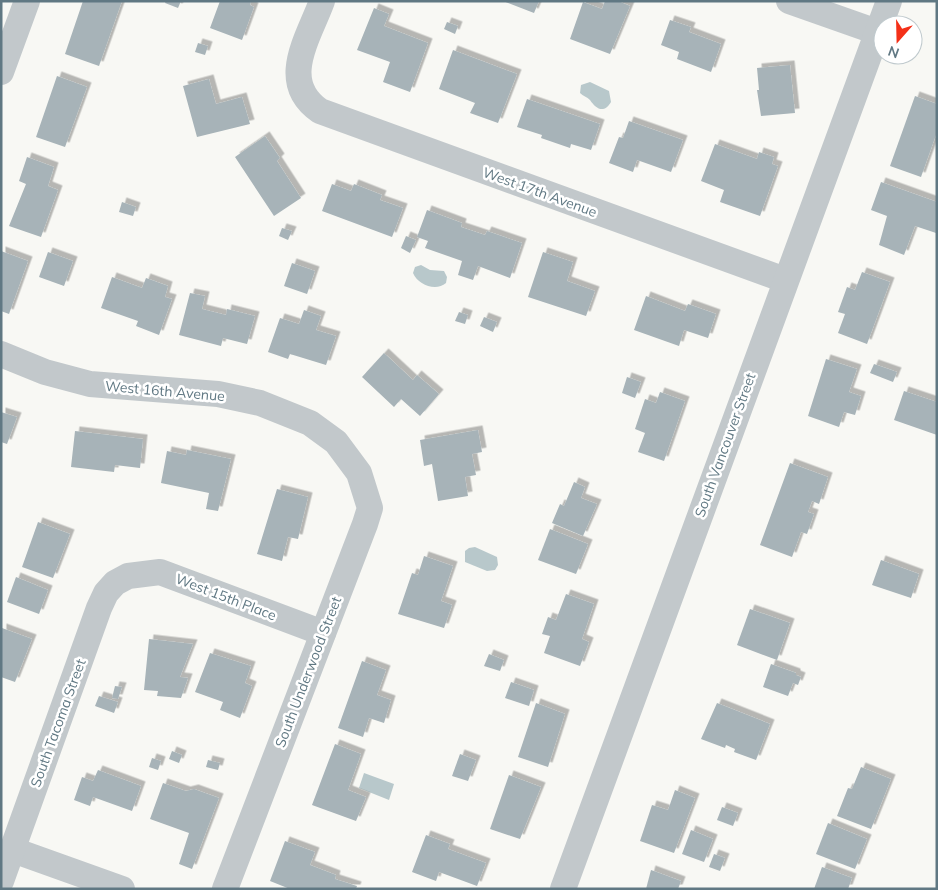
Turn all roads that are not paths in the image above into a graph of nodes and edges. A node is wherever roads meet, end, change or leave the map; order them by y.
1 (27, 1) edge
2 (322, 1) edge
3 (789, 1) edge
4 (889, 1) edge
5 (884, 15) edge
6 (873, 31) edge
7 (7, 39) edge
8 (873, 43) edge
9 (1, 72) edge
10 (785, 280) junction
11 (1, 354) edge
12 (348, 455) joint
13 (128, 576) joint
14 (323, 633) junction
15 (13, 850) junction
16 (1, 881) edge
17 (122, 889) edge
18 (225, 889) edge
19 (562, 889) edge

1 - 7 street
2 - 10 street, West 17th Avenue
3 - 6 street
4 - 5 street, South Vancouver Street
7 - 9 street
8 - 10 street, South Vancouver Street
10 - 19 street, South Vancouver Street
11 - 12 street, West 16th Avenue
12 - 14 street, South Underwood Street
13 - 14 street, West 15th Place
13 - 15 street, South Tacoma Street
14 - 18 street, South Underwood Street
15 - 16 street, South Tacoma Street
15 - 17 street

